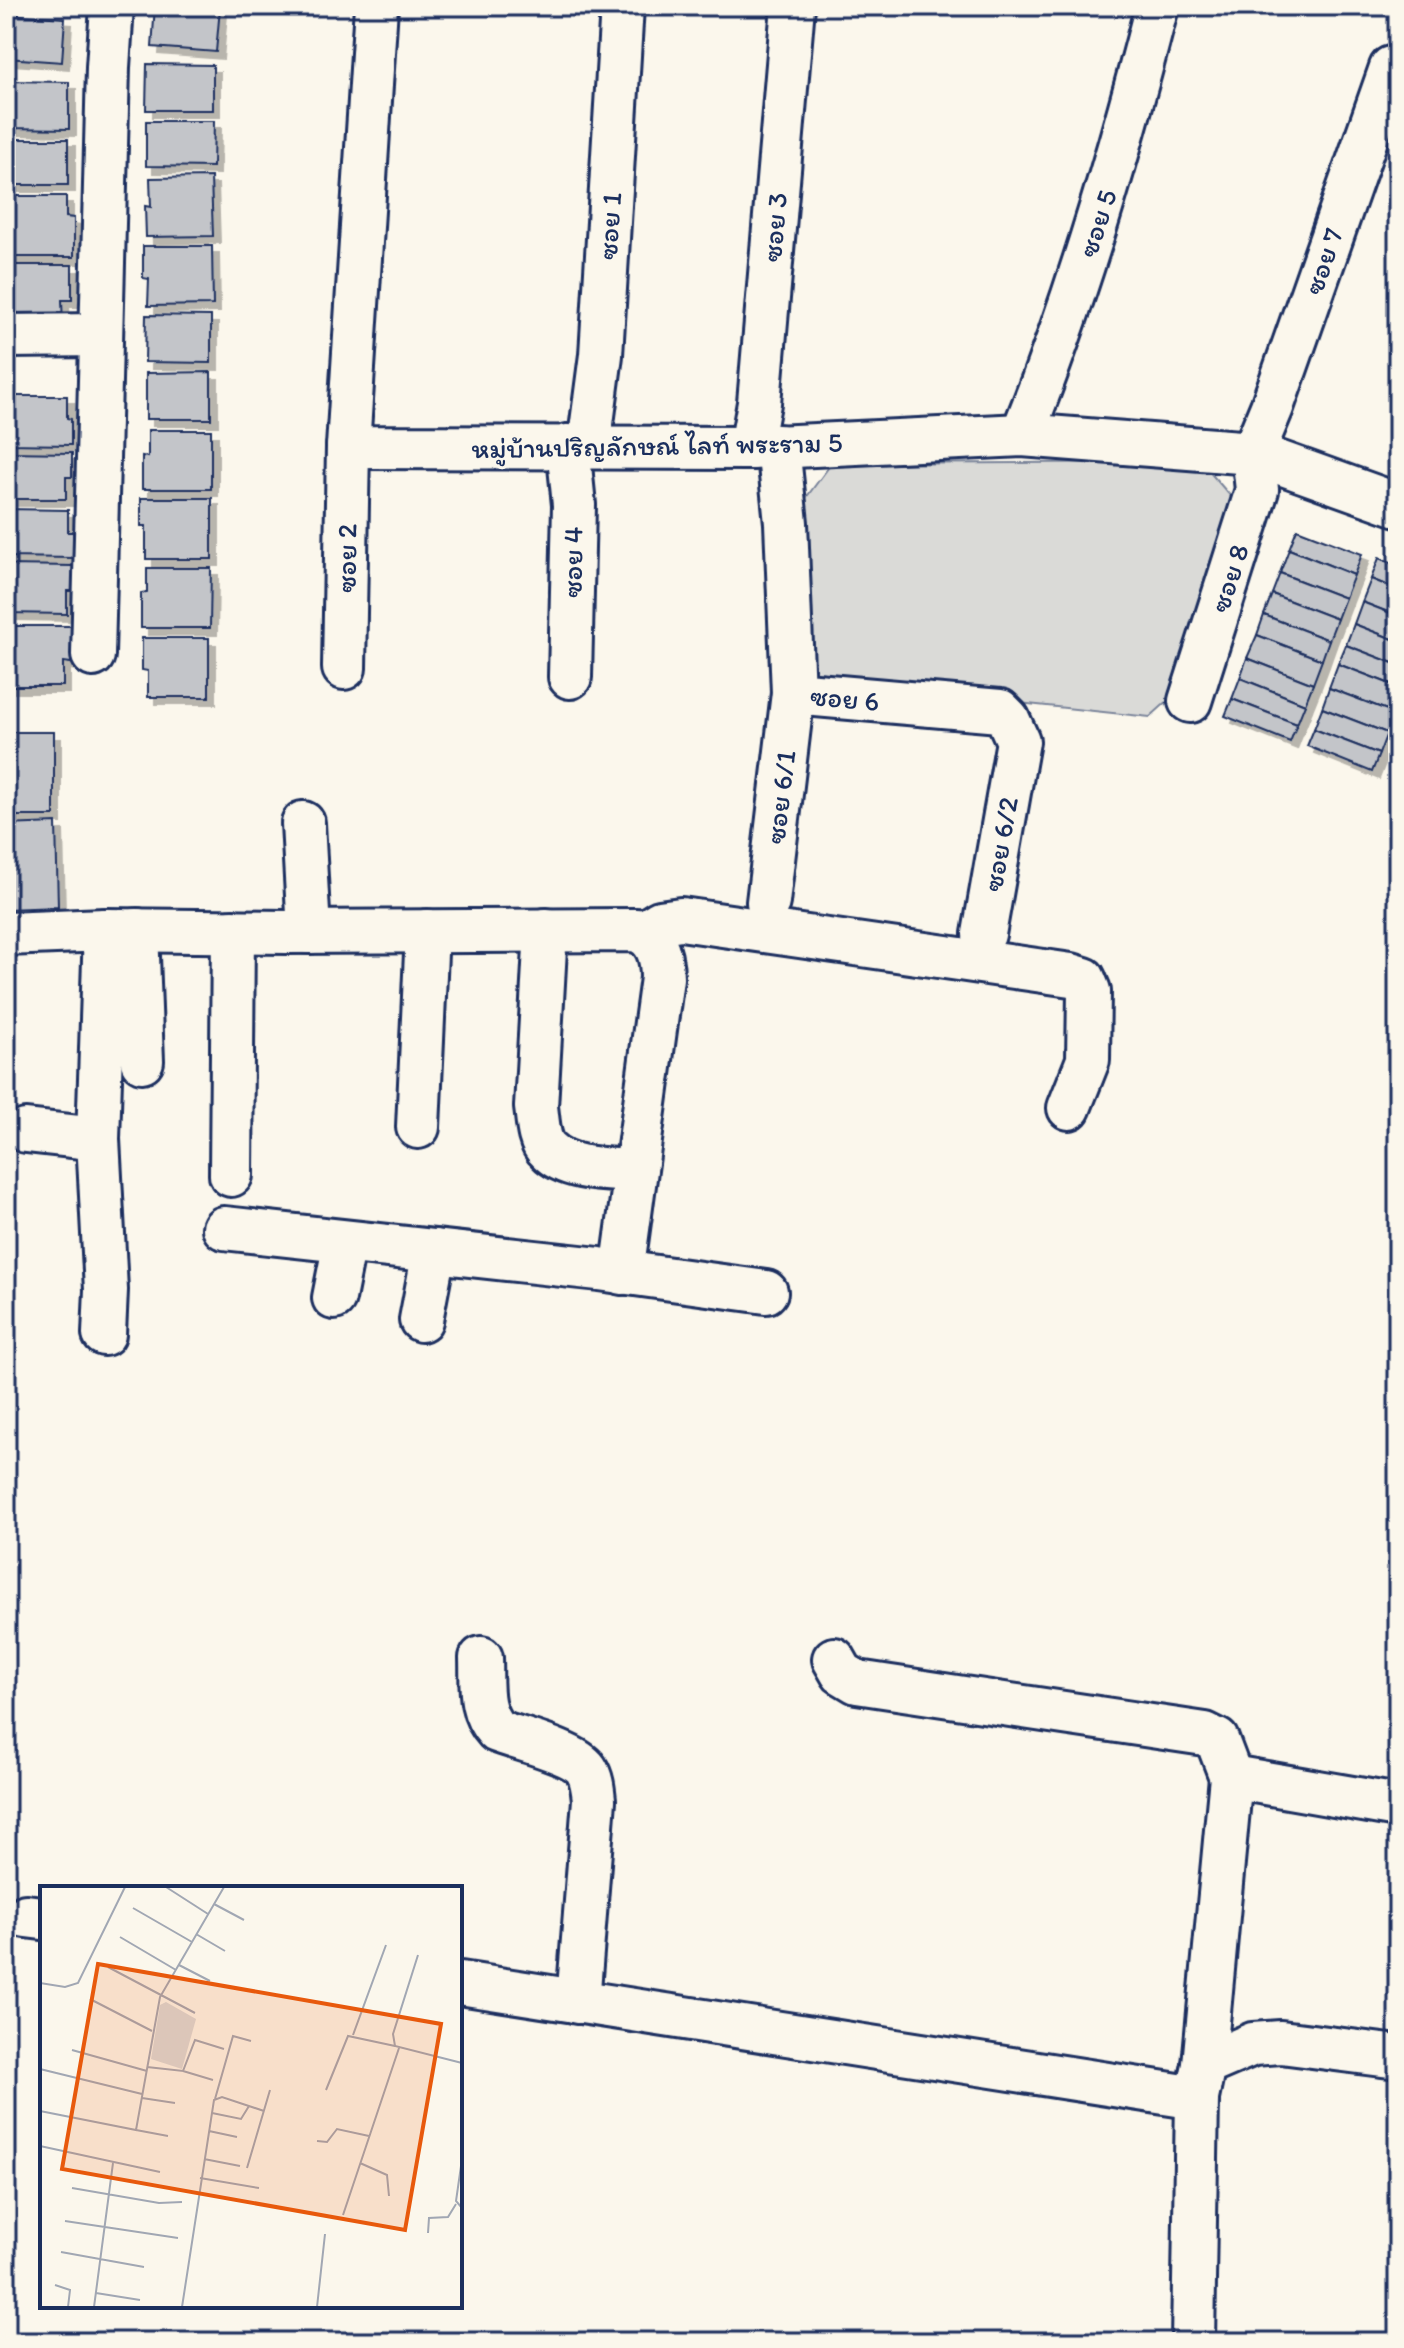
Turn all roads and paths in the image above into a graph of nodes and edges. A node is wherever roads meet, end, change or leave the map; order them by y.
1 (112, 6) edge
2 (376, 6) edge
3 (622, 6) edge
4 (793, 6) edge
5 (1157, 6) edge
6 (1391, 68) dead end
7 (101, 335) junction
8 (6, 336) edge
9 (1022, 435) junction
10 (579, 446) junction
11 (348, 447) junction
12 (764, 447) junction
13 (1253, 453) junction
14 (1398, 505) edge
15 (93, 655) dead end
16 (344, 668) dead end
17 (570, 677) dead end
18 (793, 693) junction
19 (1190, 701) dead end
20 (1015, 754) joint
21 (303, 823) dead end
22 (768, 902) dead end
23 (121, 930) junction
24 (546, 930) junction
25 (233, 931) junction
26 (427, 931) junction
27 (309, 932) junction
28 (644, 932) junction
29 (6, 934) edge
30 (984, 934) dead end
31 (142, 1061) dead end
32 (1069, 1108) dead end
33 (418, 1127) dead end
34 (26, 1131) dead end
35 (98, 1139) junction
36 (635, 1171) junction
37 (231, 1175) dead end
38 (224, 1228) dead end
39 (345, 1242) junction
40 (434, 1251) junction
41 (622, 1273) junction
42 (766, 1292) dead end
43 (334, 1298) dead end
44 (421, 1320) dead end
45 (104, 1334) dead end
46 (481, 1658) dead end
47 (834, 1659) dead end
48 (1231, 1777) junction
49 (1398, 1806) edge
50 (462, 1983) edge
51 (578, 2002) junction
52 (1398, 2057) edge
53 (1200, 2082) junction
54 (1193, 2342) edge

1 - 7 street
2 - 11 street
3 - 10 street, ซอย 1
4 - 12 street, ซอย 3
5 - 9 street, ซอย 5
6 - 13 street, ซอย 7
7 - 8 street
7 - 15 street
9 - 12 street, หมู่บ้านปริญลักษณ์ ไลท์ พระราม 5
9 - 13 street, หมู่บ้านปริญลักษณ์ ไลท์ พระราม 5
10 - 11 street, หมู่บ้านปริญลักษณ์ ไลท์ พระราม 5
10 - 12 street, หมู่บ้านปริญลักษณ์ ไลท์ พระราม 5
10 - 17 street, ซอย 4
11 - 16 street, ซอย 2
12 - 18 street, ซอย 6
13 - 14 street, หมู่บ้านปริญลักษณ์ ไลท์ พระราม 5
13 - 19 street, ซอย 8
18 - 20 street, ซอย 6
18 - 22 street, ซอย 6/1
20 - 30 street, ซอย 6/2
21 - 27 street
23 - 25 street
23 - 29 street
23 - 31 street
23 - 35 street
24 - 26 street
24 - 28 street
24 - 36 street
25 - 27 street
25 - 37 street
26 - 27 street
26 - 33 street
28 - 32 street
28 - 36 street
34 - 35 street
35 - 45 street
36 - 41 street
38 - 39 street
39 - 40 street
39 - 43 street
40 - 41 street
40 - 44 street
41 - 42 street
46 - 51 street
47 - 48 street
48 - 49 street
48 - 53 street
50 - 51 street
51 - 53 street
52 - 53 street
53 - 54 street

